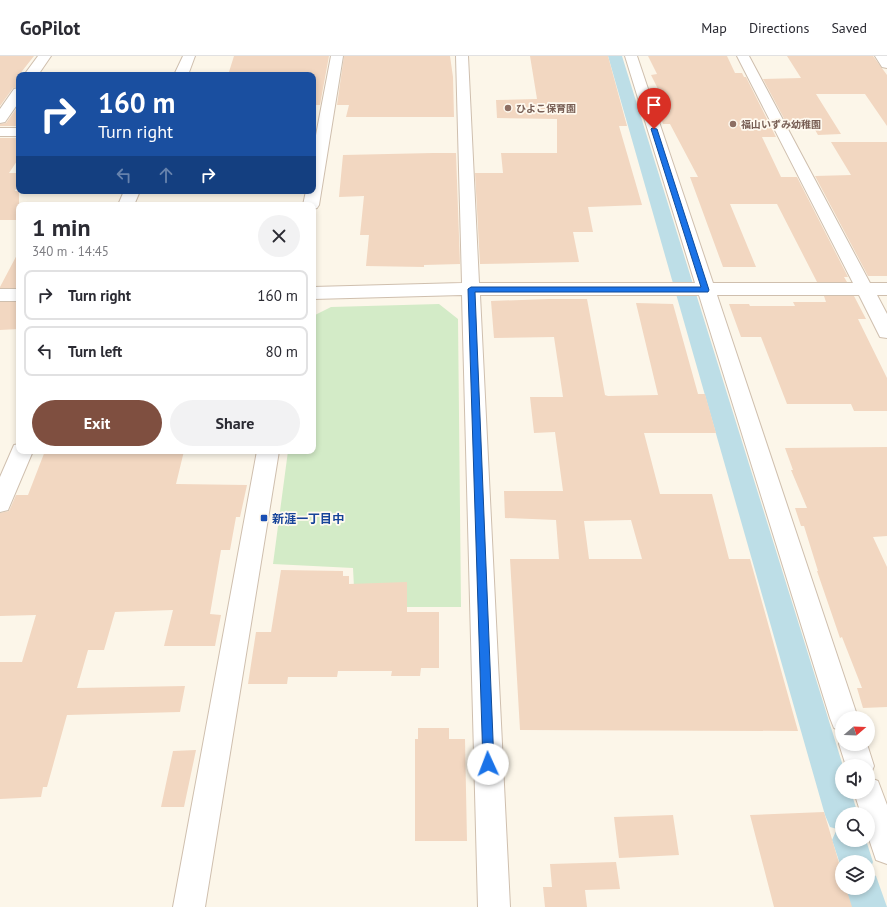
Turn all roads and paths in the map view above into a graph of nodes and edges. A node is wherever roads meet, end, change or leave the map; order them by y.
1 (45, 56) edge
2 (189, 56) edge
3 (337, 56) edge
4 (462, 56) edge
5 (631, 56) edge
6 (743, 56) edge
7 (881, 56) edge
8 (887, 64) edge
9 (33, 72) edge
10 (182, 72) edge
11 (16, 96) edge
12 (0, 119) edge
13 (0, 132) edge
14 (16, 132) edge
15 (316, 176) edge
16 (471, 289) junction
17 (865, 289) junction
18 (887, 289) edge
19 (702, 290) junction
20 (316, 293) edge
21 (16, 294) edge
22 (0, 295) edge
23 (887, 332) edge
24 (21, 454) edge
25 (267, 454) edge
26 (0, 503) edge
27 (842, 711) edge
28 (871, 799) edge
29 (887, 849) edge
30 (189, 907) edge
31 (494, 907) edge

1 - 9 street
2 - 10 street
3 - 15 street
4 - 16 street
5 - 19 street
6 - 17 street
7 - 8 street
11 - 12 street
13 - 14 street
16 - 19 street
16 - 20 street
16 - 31 street
17 - 18 street
17 - 19 street
17 - 23 street
19 - 27 street
21 - 22 street
24 - 26 street
25 - 30 street
28 - 29 street

